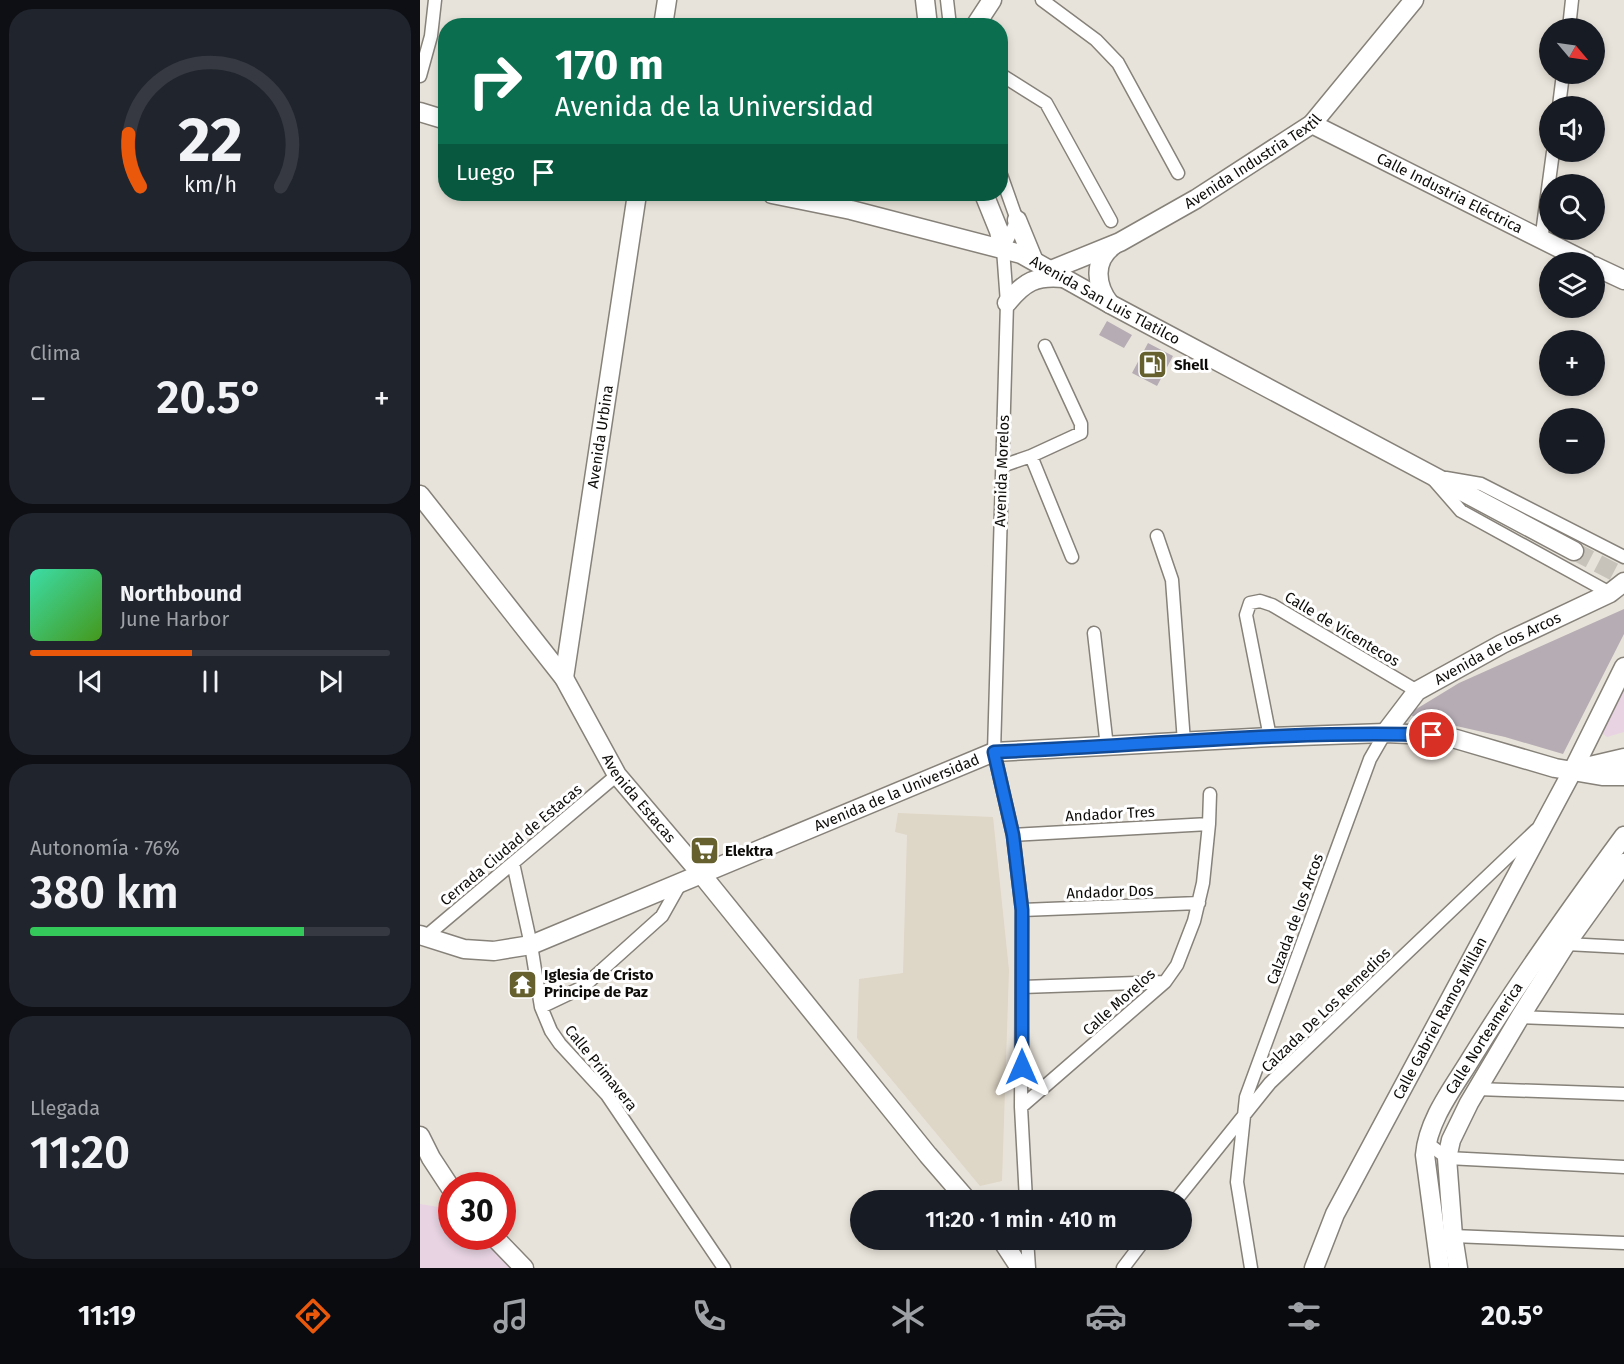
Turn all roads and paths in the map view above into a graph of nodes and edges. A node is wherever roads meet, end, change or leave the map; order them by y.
1 (435, 0) edge
2 (667, 0) edge
3 (925, 0) edge
4 (947, 0) edge
5 (992, 0) edge
6 (1041, 0) edge
7 (1414, 0) edge
8 (1572, 0) edge
9 (664, 18) edge
10 (927, 18) edge
11 (949, 18) edge
12 (980, 18) edge
13 (1570, 18) edge
14 (422, 69) edge
15 (1008, 79) edge
16 (420, 112) edge
17 (438, 118) edge
18 (1312, 124) junction
19 (1552, 162) edge
20 (1179, 173) dead end
21 (1008, 195) edge
22 (636, 201) edge
23 (806, 201) edge
24 (987, 201) edge
25 (1017, 220) junction
26 (1111, 221) dead end
27 (1541, 241) junction
28 (1120, 242) junction
29 (1003, 249) junction
30 (1565, 252) edge
31 (1033, 259) junction
32 (1605, 271) edge
33 (1058, 274) junction
34 (1624, 280) edge
35 (1007, 303) junction
36 (1112, 305) junction
37 (1045, 346) dead end
38 (1031, 456) junction
39 (1002, 466) junction
40 (1430, 476) junction
41 (420, 495) edge
42 (1157, 536) dead end
43 (1574, 551) tunnel mouth
44 (1072, 557) dead end
45 (1624, 557) edge
46 (1617, 587) edge
47 (1094, 633) dead end
48 (1624, 667) edge
49 (564, 678) junction
50 (1417, 691) junction
51 (1385, 733) junction
52 (1270, 737) junction
53 (1184, 742) junction
54 (1107, 747) junction
55 (994, 752) junction
56 (1624, 758) edge
57 (1573, 770) junction
58 (617, 775) junction
59 (1624, 776) edge
60 (1210, 794) dead end
61 (1544, 823) junction
62 (1209, 824) junction
63 (1013, 835) junction
64 (1624, 836) edge
65 (513, 863) junction
66 (1621, 871) edge
67 (702, 875) junction
68 (680, 884) junction
69 (1199, 903) junction
70 (1022, 910) junction
71 (422, 937) edge
72 (1566, 944) junction
73 (531, 945) junction
74 (1624, 947) edge
75 (1165, 982) junction
76 (1022, 987) junction
77 (541, 1006) junction
78 (1520, 1017) junction
79 (1624, 1021) edge
80 (1477, 1089) junction
81 (1624, 1094) edge
82 (1021, 1107) junction
83 (1244, 1118) junction
84 (420, 1136) edge
85 (1426, 1142) junction
86 (1448, 1158) junction
87 (1624, 1167) edge
88 (1427, 1168) junction
89 (440, 1172) edge
90 (959, 1190) edge
91 (1025, 1190) edge
92 (1184, 1190) edge
93 (1453, 1236) junction
94 (1624, 1243) edge
95 (507, 1250) edge
96 (1008, 1250) edge
97 (1028, 1250) edge
98 (1137, 1250) edge
99 (525, 1268) edge
100 (724, 1268) edge
101 (1020, 1268) edge
102 (1029, 1268) edge
103 (1123, 1268) edge
104 (1251, 1268) edge
105 (1314, 1268) edge
106 (1440, 1268) edge
107 (1458, 1268) edge

1 - 14 street
2 - 9 main road
3 - 10 main road
4 - 11 street
5 - 12 main road
6 - 20 street
7 - 18 main road, Avenida Industria Textil
8 - 13 street
15 - 26 street
16 - 17 main road
18 - 27 main road, Calle Industria Eléctrica
18 - 28 main road, Avenida Industria Textil
19 - 27 street
21 - 25 street
22 - 49 main road, Avenida Urbina
23 - 29 main road, Avenida San Luis Tlatilco
24 - 29 main road, Avenida Morelos
25 - 29 street
25 - 31 main road
27 - 30 main road, Calle Industria Eléctrica
28 - 33 main road, Avenida Industria Textil
28 - 36 main road
29 - 31 main road, Avenida San Luis Tlatilco
29 - 35 street, Avenida Morelos
31 - 33 main road, Avenida San Luis Tlatilco
32 - 34 main road
33 - 35 main road
33 - 36 main road, Avenida San Luis Tlatilco
35 - 39 street, Avenida Morelos
36 - 40 main road, Avenida San Luis Tlatilco
37 - 38 street
38 - 39 street
38 - 44 street
39 - 55 street, Avenida Morelos
40 - 43 main road, Avenida San Luis Tlatilco
40 - 45 street
40 - 46 street
41 - 49 main road, Avenida Estacas
42 - 53 street
46 - 50 main road, Avenida de los Arcos
47 - 54 street
48 - 57 main road, Calle Gabriel Ramos Millan
49 - 58 main road, Avenida Estacas
50 - 51 main road, Avenida de los Arcos
50 - 52 street, Calle de Vicentecos
51 - 52 main road, Avenida de la Universidad
51 - 57 main road, Avenida de la Universidad
51 - 83 street, Calzada de los Arcos
52 - 53 main road, Avenida de la Universidad
53 - 54 main road, Avenida de la Universidad
54 - 55 main road, Avenida de la Universidad
55 - 63 street, Avenida Morelos
55 - 67 main road, Avenida de la Universidad
56 - 57 main road
57 - 59 main road, Avenida de la Universidad
57 - 61 main road, Calle Gabriel Ramos Millan
58 - 65 street, Cerrada Ciudad de Estacas
58 - 67 main road, Avenida Estacas
60 - 62 street, Calle Morelos
61 - 83 street, Calzada De Los Remedios
61 - 105 main road, Calle Gabriel Ramos Millan
62 - 63 street, Andador Tres
62 - 69 street, Calle Morelos
63 - 70 street, Avenida Morelos
64 - 85 main road, Calle Norteamerica
65 - 71 street, Cerrada Ciudad de Estacas
65 - 73 street, Calle Primavera
66 - 72 main road, Calle Norteamerica
67 - 68 main road, Avenida de la Universidad
67 - 90 main road, Avenida Estacas
68 - 73 main road, Avenida de la Universidad
68 - 77 street
69 - 70 street, Andador Dos
69 - 75 street, Calle Morelos
70 - 76 street, Avenida Morelos
71 - 73 main road, Avenida de la Universidad
72 - 74 street
72 - 78 main road, Calle Norteamerica
73 - 77 street, Calle Primavera
75 - 76 street
75 - 82 street, Calle Morelos
76 - 82 street, Avenida Morelos
77 - 100 street, Calle Primavera
78 - 79 street
78 - 80 main road, Calle Norteamerica
80 - 81 street
80 - 86 main road, Calle Norteamerica
82 - 91 street, Avenida Morelos
83 - 92 street
83 - 104 street, Calzada De Los Remedios
84 - 89 main road
85 - 86 street
85 - 88 main road, Calle Norteamerica
86 - 87 street
86 - 88 street
86 - 93 main road, Calle Norteamerica
88 - 106 main road, Calle Norteamerica
93 - 94 street
93 - 107 main road, Calle Norteamerica
95 - 99 main road
96 - 101 main road
97 - 102 street
98 - 103 street

